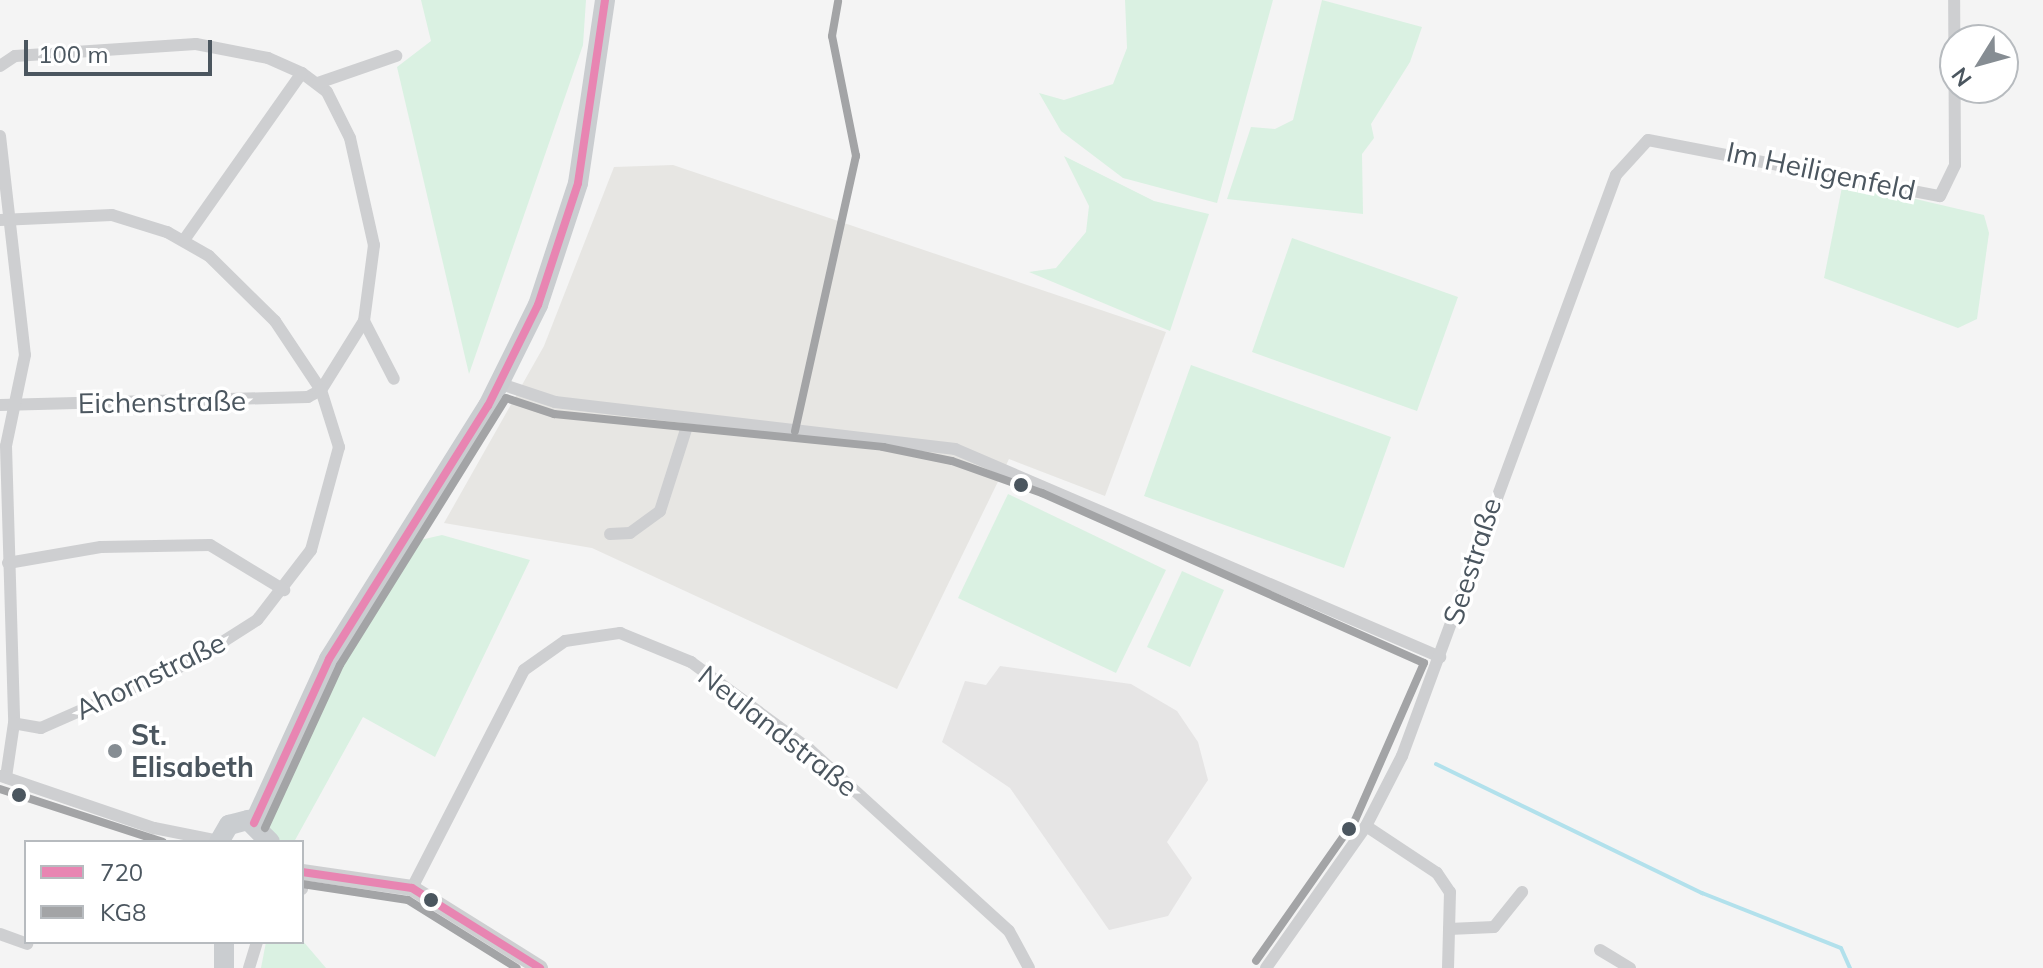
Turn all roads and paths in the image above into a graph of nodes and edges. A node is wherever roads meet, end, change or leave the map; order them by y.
1 (605, 0) edge
2 (1954, 0) edge
3 (396, 56) dead end
4 (0, 66) edge
5 (302, 73) junction
6 (318, 83) junction
7 (0, 136) edge
8 (1648, 140) joint
9 (15, 217) junction
10 (0, 220) edge
11 (184, 240) junction
12 (364, 321) junction
13 (394, 379) dead end
14 (501, 384) junction
15 (321, 390) junction
16 (0, 405) edge
17 (15, 405) junction
18 (689, 420) junction
19 (610, 534) dead end
20 (8, 563) junction
21 (284, 590) junction
22 (1440, 657) junction
23 (14, 723) junction
24 (3, 776) edge
25 (254, 823) junction
26 (1366, 826) junction
27 (210, 840) edge
28 (220, 840) edge
29 (268, 840) edge
30 (304, 878) edge
31 (412, 888) junction
32 (1522, 892) dead end
33 (1449, 929) junction
34 (0, 934) edge
35 (24, 943) edge
36 (224, 944) edge
37 (256, 944) edge
38 (1600, 950) dead end
39 (224, 968) edge
40 (249, 968) edge
41 (539, 968) edge
42 (1029, 968) edge
43 (1266, 968) edge
44 (1448, 968) edge
45 (1630, 968) edge

1 - 14 main road
2 - 8 street, Im Heiligenfeld
3 - 6 street
4 - 5 street
5 - 6 street
5 - 11 street
6 - 12 street
7 - 9 street
8 - 22 street, Seestraße
9 - 10 street, Ahornstraße
9 - 11 street, Ahornstraße
9 - 17 street
11 - 15 street, Ahornstraße
12 - 13 street
12 - 15 street
14 - 18 street
14 - 25 main road
15 - 17 street, Eichenstraße
15 - 21 street, Ahornstraße
16 - 17 street, Eichenstraße
17 - 20 street
18 - 19 street
18 - 22 street
20 - 21 street
20 - 23 street
21 - 23 street, Ahornstraße
22 - 26 street, Seestraße
23 - 24 street
24 - 27 street
25 - 28 main road
25 - 29 main road
26 - 33 street
26 - 43 street, Seestraße
30 - 31 street
31 - 41 street
31 - 42 street, Neulandstraße
32 - 33 street
33 - 44 street
34 - 35 street
36 - 39 main road
37 - 40 street
38 - 45 street

